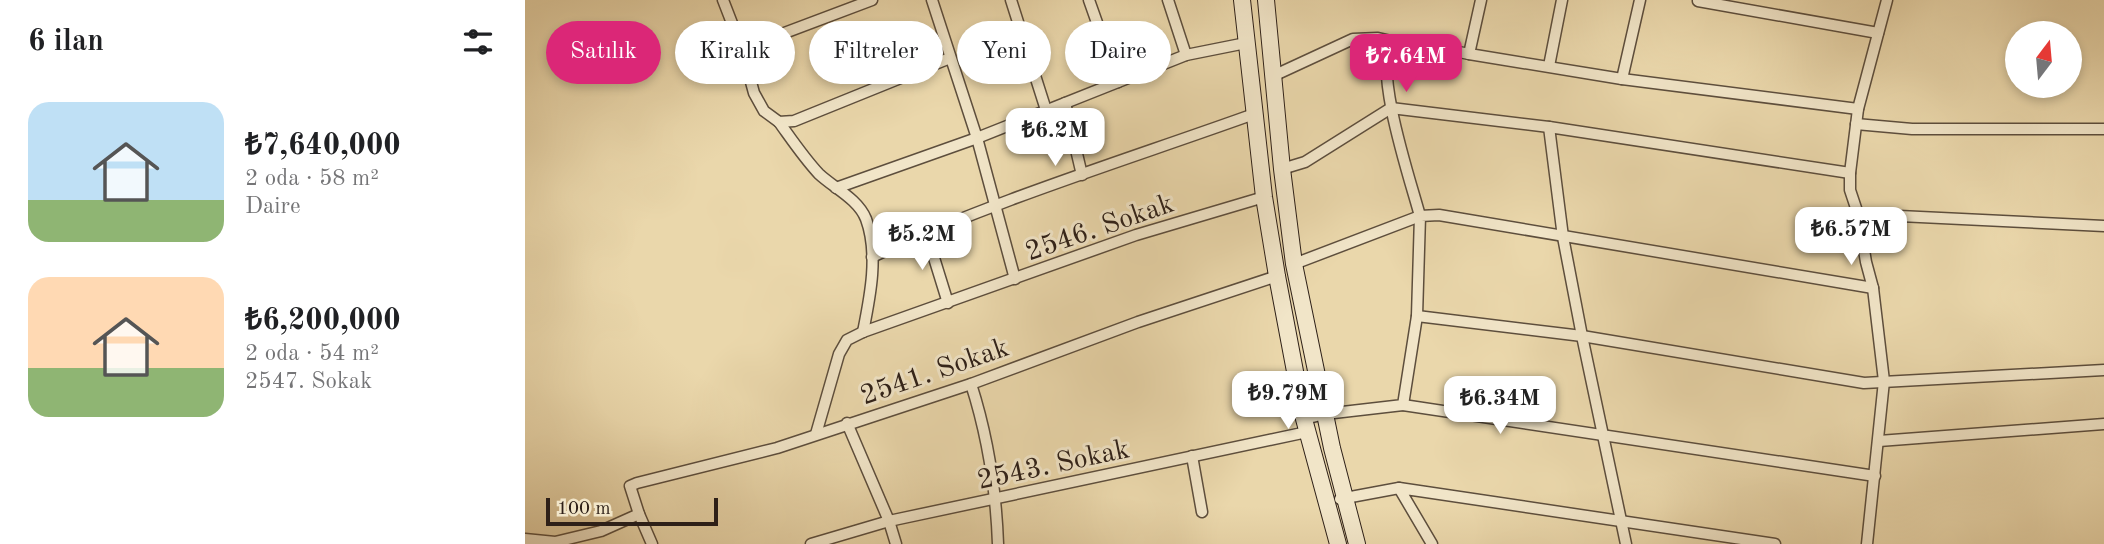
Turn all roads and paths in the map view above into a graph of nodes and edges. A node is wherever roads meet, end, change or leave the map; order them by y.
1 (723, 0) edge
2 (871, 0) edge
3 (932, 0) edge
4 (1011, 0) edge
5 (1089, 0) edge
6 (1168, 0) edge
7 (1242, 0) edge
8 (1266, 0) edge
9 (1481, 0) edge
10 (1562, 0) edge
11 (1640, 0) edge
12 (1887, 0) edge
13 (1698, 1) edge
14 (731, 21) edge
15 (1096, 21) edge
16 (795, 29) edge
17 (1878, 33) junction
18 (1391, 41) junction
19 (1246, 43) junction
20 (1469, 54) junction
21 (1186, 55) junction
22 (950, 58) junction
23 (1171, 61) edge
24 (1549, 66) junction
25 (1273, 76) junction
26 (1622, 79) junction
27 (752, 84) edge
28 (1113, 84) edge
29 (1065, 103) junction
30 (1391, 108) junction
31 (1858, 109) junction
32 (1046, 110) junction
33 (1254, 114) junction
34 (1016, 121) junction
35 (779, 122) junction
36 (1856, 124) junction
37 (1549, 127) junction
38 (2104, 129) edge
39 (977, 138) junction
40 (1022, 139) dead end
41 (1282, 169) junction
42 (1850, 173) junction
43 (1082, 175) junction
44 (836, 188) junction
45 (1264, 197) junction
46 (995, 206) junction
47 (1858, 214) junction
48 (1420, 216) junction
49 (2104, 226) edge
50 (926, 232) junction
51 (1563, 237) junction
52 (871, 257) junction
53 (1294, 264) junction
54 (1277, 276) junction
55 (1015, 279) junction
56 (1873, 288) junction
57 (948, 303) junction
58 (1417, 316) junction
59 (863, 332) junction
60 (1581, 336) junction
61 (2104, 370) edge
62 (1884, 381) junction
63 (971, 384) junction
64 (1403, 405) junction
65 (1325, 414) junction
66 (847, 424) junction
67 (2104, 424) edge
68 (1305, 425) junction
69 (815, 434) junction
70 (1602, 436) junction
71 (1879, 441) junction
72 (1192, 456) junction
73 (1875, 476) junction
74 (1399, 488) junction
75 (1344, 498) junction
76 (996, 499) junction
77 (1327, 502) junction
78 (1202, 512) dead end
79 (639, 514) junction
80 (1621, 520) junction
81 (889, 522) junction
82 (525, 539) edge
83 (555, 543) edge
84 (652, 544) edge
85 (811, 544) edge
86 (896, 544) edge
87 (998, 544) edge
88 (1338, 544) edge
89 (1357, 544) edge
90 (1432, 544) edge
91 (1626, 544) edge
92 (1775, 544) edge
93 (1867, 544) edge

1 - 14 street
2 - 16 street
3 - 22 street
4 - 32 street
5 - 15 street
6 - 21 street
7 - 19 main road
8 - 25 main road
9 - 20 street
10 - 24 street
11 - 26 street
12 - 17 street
13 - 17 street
17 - 31 street
18 - 20 street
18 - 25 street
18 - 30 street
19 - 21 street
19 - 33 main road
20 - 24 street
21 - 23 street
22 - 35 street
22 - 39 street
24 - 26 street
25 - 41 main road
26 - 31 street
27 - 35 street
28 - 29 street
29 - 32 street
29 - 43 street
30 - 37 street
30 - 41 street
30 - 48 street
31 - 36 street
32 - 34 street
33 - 43 street
33 - 45 main road
34 - 39 street
34 - 40 street
35 - 44 street
36 - 38 street
36 - 42 street
37 - 42 street
37 - 51 street
39 - 44 street
39 - 46 street
41 - 53 main road
42 - 47 street
43 - 46 street
44 - 52 street
45 - 54 main road
45 - 55 street, 2546. Sokak
46 - 50 street
46 - 55 street
47 - 49 street
47 - 56 street
48 - 51 street
48 - 53 street
48 - 58 street
50 - 52 street
50 - 57 street
51 - 56 street
51 - 60 street
52 - 59 street
53 - 65 main road
54 - 63 street, 2541. Sokak
54 - 68 main road
55 - 57 street, 2546. Sokak
56 - 62 street
57 - 59 street, 2546. Sokak
58 - 60 street
58 - 64 street
59 - 69 street, 2546. Sokak
60 - 62 street
60 - 70 street
61 - 62 street
62 - 71 street
63 - 66 street, 2541. Sokak
63 - 76 street
64 - 65 street, 2543. Sokak
64 - 70 street, 2543. Sokak
65 - 68 street, 2543. Sokak
65 - 75 main road
66 - 69 street, 2541. Sokak
66 - 81 street
67 - 71 street
68 - 72 street, 2543. Sokak
68 - 77 main road
69 - 79 street, 2541. Sokak
70 - 73 street, 2543. Sokak
70 - 80 street
71 - 73 street
72 - 76 street, 2543. Sokak
72 - 78 street
73 - 93 street
74 - 75 street
74 - 80 street
74 - 90 street
75 - 77 street
75 - 89 main road
76 - 81 street, 2543. Sokak
76 - 87 street
77 - 88 main road
79 - 83 street
79 - 84 street
80 - 91 street
80 - 92 street
81 - 85 street, 2543. Sokak
81 - 86 street
82 - 83 street

